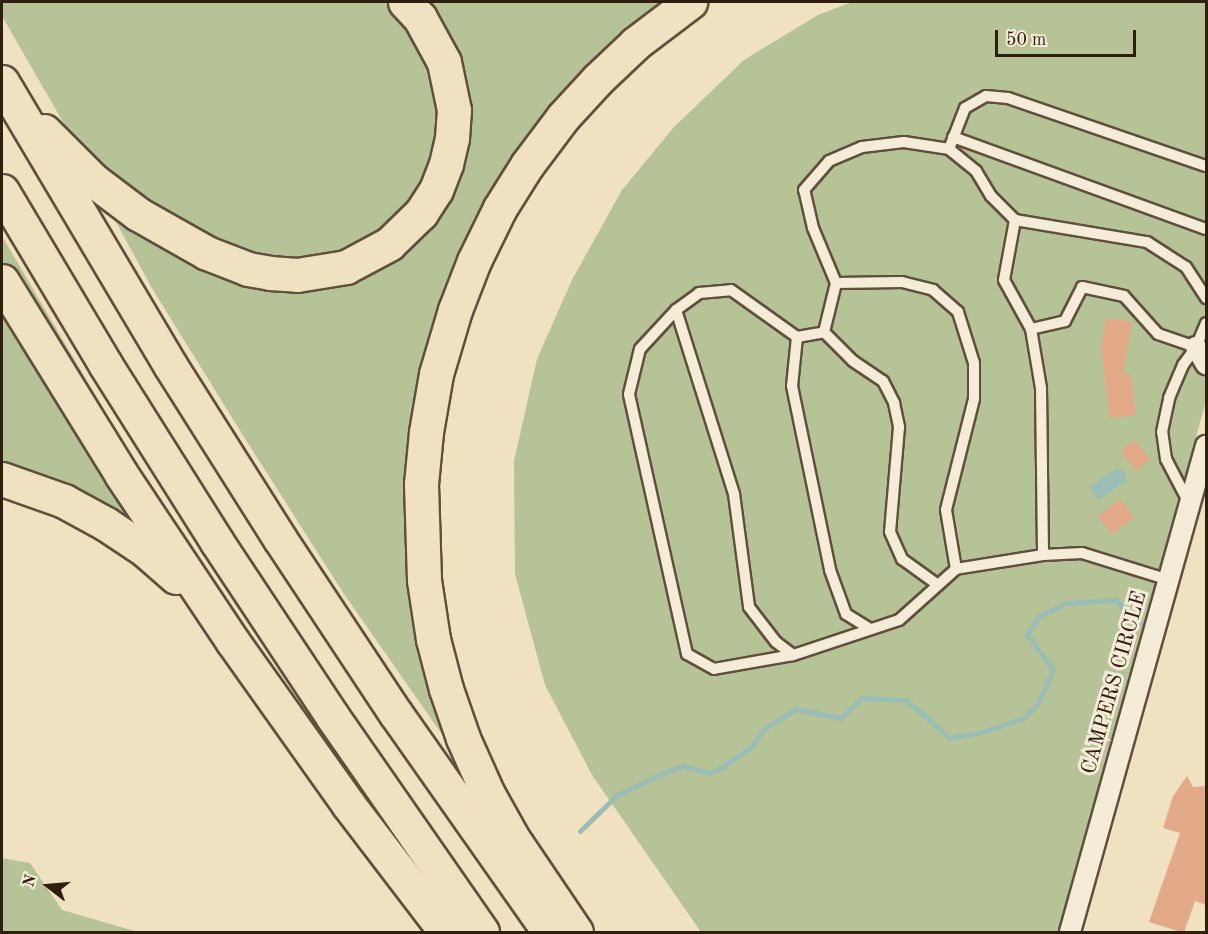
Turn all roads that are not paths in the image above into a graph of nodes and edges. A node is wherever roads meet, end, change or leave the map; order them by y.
1 (405, 2) edge
2 (690, 2) edge
3 (2, 80) edge
4 (953, 137) junction
5 (949, 149) junction
6 (1206, 166) edge
7 (2, 191) edge
8 (1015, 219) junction
9 (1206, 229) edge
10 (2, 281) edge
11 (836, 283) junction
12 (1206, 298) edge
13 (676, 310) junction
14 (1206, 323) edge
15 (1031, 328) junction
16 (825, 332) junction
17 (797, 337) junction
18 (1196, 347) junction
19 (1206, 364) edge
20 (1206, 446) edge
21 (2, 479) edge
22 (1190, 505) junction
23 (1043, 555) junction
24 (956, 569) junction
25 (1169, 580) junction
26 (938, 585) junction
27 (870, 629) junction
28 (232, 642) junction
29 (793, 655) junction
30 (446, 933) edge
31 (482, 933) edge
32 (549, 933) edge
33 (576, 933) edge
34 (1070, 933) edge

1 - 3 highway
2 - 33 highway
3 - 32 highway
4 - 5 lane
4 - 6 lane
4 - 9 lane
5 - 8 lane
5 - 11 lane
7 - 31 highway
8 - 12 lane
8 - 15 lane
10 - 28 highway
11 - 16 lane
11 - 24 lane
13 - 17 lane
13 - 29 lane
13 - 29 lane
14 - 18 lane
15 - 18 lane
15 - 23 lane
16 - 17 lane
16 - 26 lane
17 - 27 lane
18 - 19 street
18 - 22 lane
20 - 22 street, CAMPERS CIRCLE
21 - 28 highway
22 - 25 street, CAMPERS CIRCLE
23 - 24 lane
23 - 25 lane
24 - 26 lane
25 - 34 street, CAMPERS CIRCLE
26 - 27 lane
27 - 29 lane
28 - 30 highway

